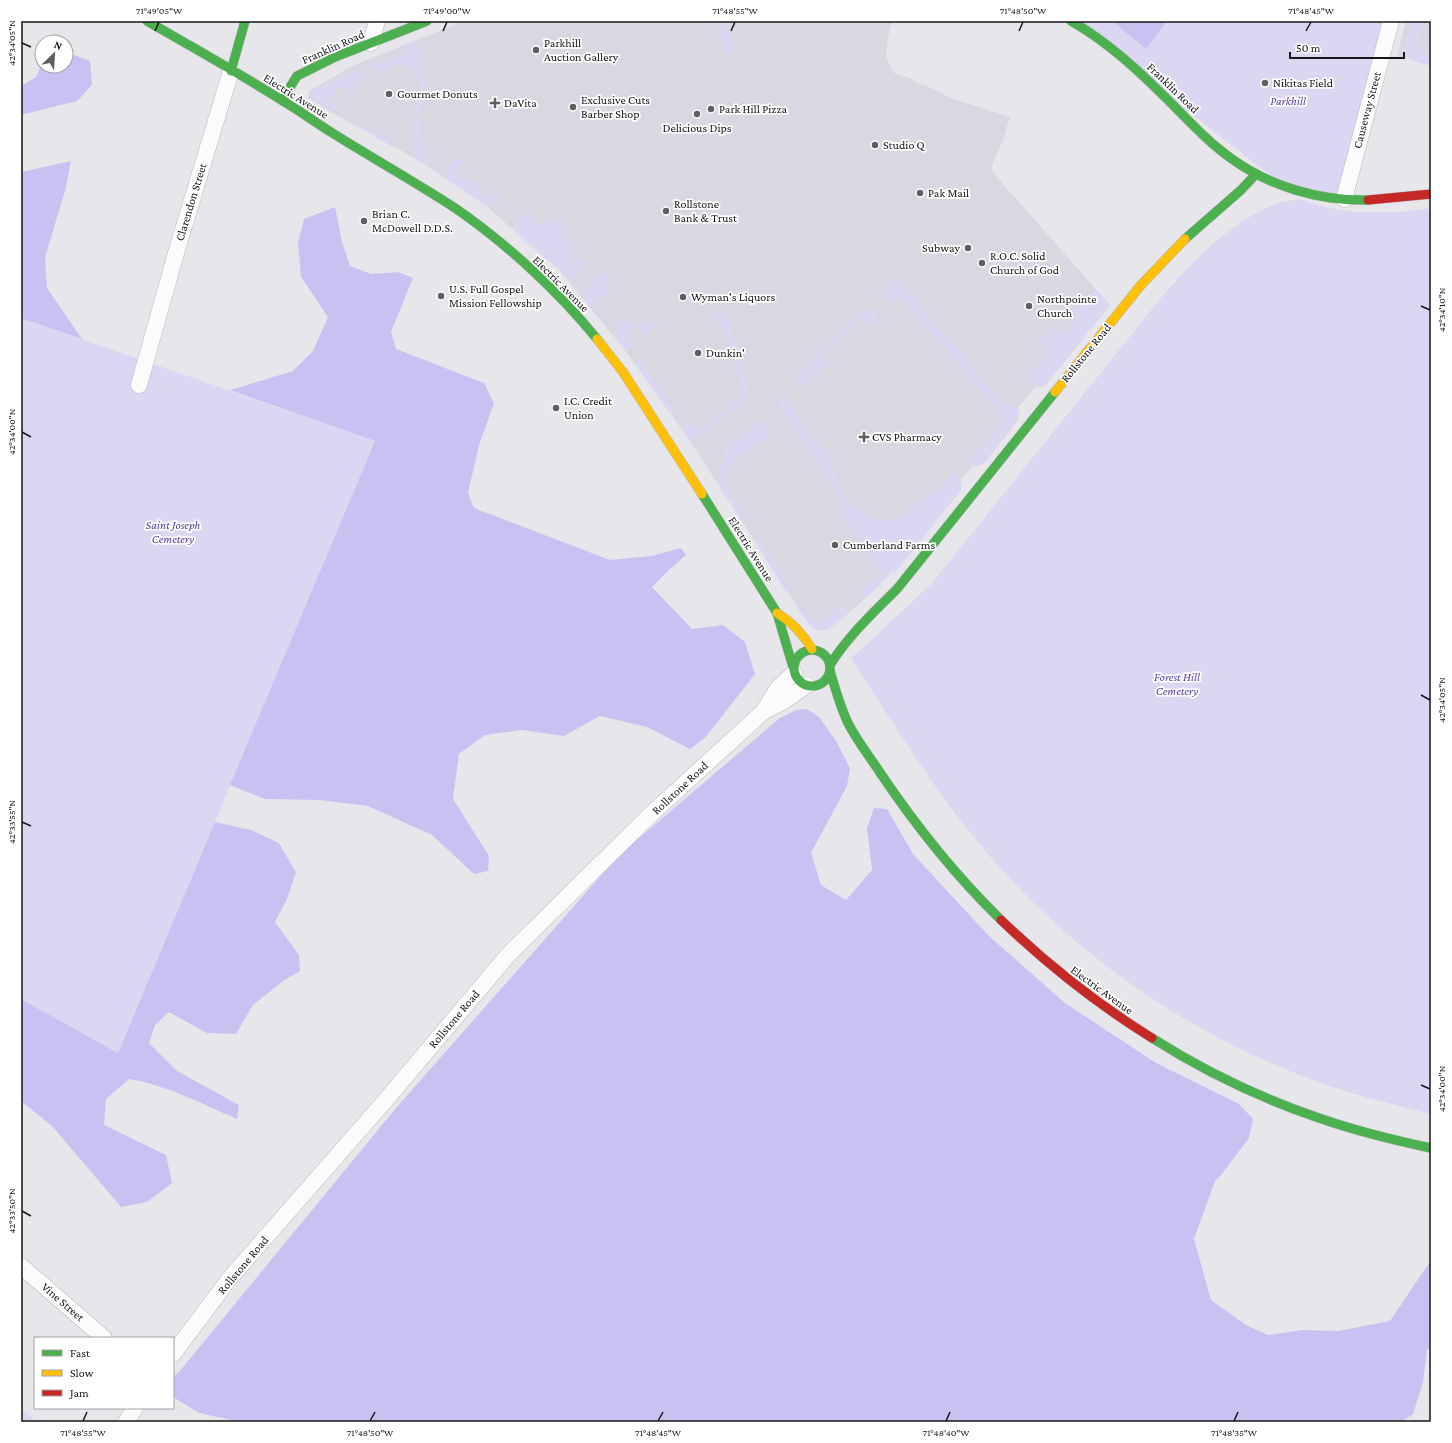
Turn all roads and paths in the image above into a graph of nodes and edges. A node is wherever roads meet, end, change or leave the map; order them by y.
1 (147, 21) edge
2 (245, 21) edge
3 (377, 21) edge
4 (426, 21) edge
5 (1071, 21) edge
6 (1391, 21) edge
7 (371, 43) junction
8 (231, 71) junction
9 (282, 100) junction
10 (1256, 174) junction
11 (1431, 194) edge
12 (1344, 199) junction
13 (139, 385) dead end
14 (778, 612) junction
15 (870, 615) junction
16 (843, 630) dead end
17 (826, 644) dead end
18 (814, 650) junction
19 (830, 668) junction
20 (794, 670) junction
21 (813, 688) junction
22 (763, 712) junction
23 (835, 714) dead end
24 (850, 725) junction
25 (1431, 1148) edge
26 (21, 1266) edge
27 (103, 1337) edge
28 (174, 1353) edge
29 (134, 1409) edge
30 (126, 1422) edge

1 - 8 main road
2 - 8 main road, Clarendon Street
3 - 7 street
4 - 7 main road, Franklin Road
5 - 10 main road, Franklin Road
6 - 12 street, Causeway Street
7 - 9 main road, Franklin Road
8 - 9 main road, Electric Avenue
8 - 13 street, Clarendon Street
9 - 14 main road, Electric Avenue
10 - 12 main road
10 - 15 main road, Rollstone Road
11 - 12 main road
14 - 18 main road, Electric Avenue
14 - 20 main road, Electric Avenue
15 - 16 main road, Rollstone Road
15 - 19 main road, Rollstone Road
17 - 18 main road
18 - 19 main road
18 - 20 main road
19 - 21 main road
19 - 24 main road, Electric Avenue
20 - 21 main road
20 - 22 street, Rollstone Road
21 - 22 street, Rollstone Road
22 - 28 street, Rollstone Road
23 - 24 main road, Electric Avenue
24 - 25 main road, Electric Avenue
26 - 27 street, Vine Street
29 - 30 street

